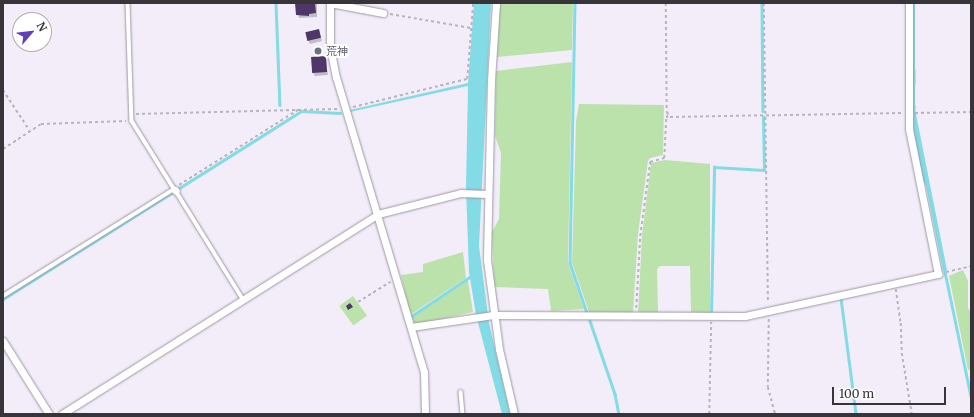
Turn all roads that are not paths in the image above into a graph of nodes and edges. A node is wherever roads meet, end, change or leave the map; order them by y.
1 (128, 3) edge
2 (330, 3) edge
3 (496, 3) edge
4 (909, 3) edge
5 (383, 13) road end
6 (175, 190) junction
7 (485, 194) junction
8 (378, 214) junction
9 (3, 296) edge
10 (243, 299) junction
11 (491, 315) junction
12 (411, 327) junction
13 (3, 341) edge
14 (461, 392) dead end
15 (49, 414) edge
16 (62, 414) edge
17 (425, 414) edge
18 (463, 414) edge
19 (513, 414) edge

1 - 6 lane
2 - 5 street
2 - 8 street
3 - 7 street
4 - 11 street
6 - 9 lane
6 - 10 lane
7 - 8 street
7 - 11 street
8 - 10 street
8 - 12 street
10 - 16 street
11 - 12 street
11 - 19 street
12 - 17 street
13 - 15 street
14 - 18 lane

